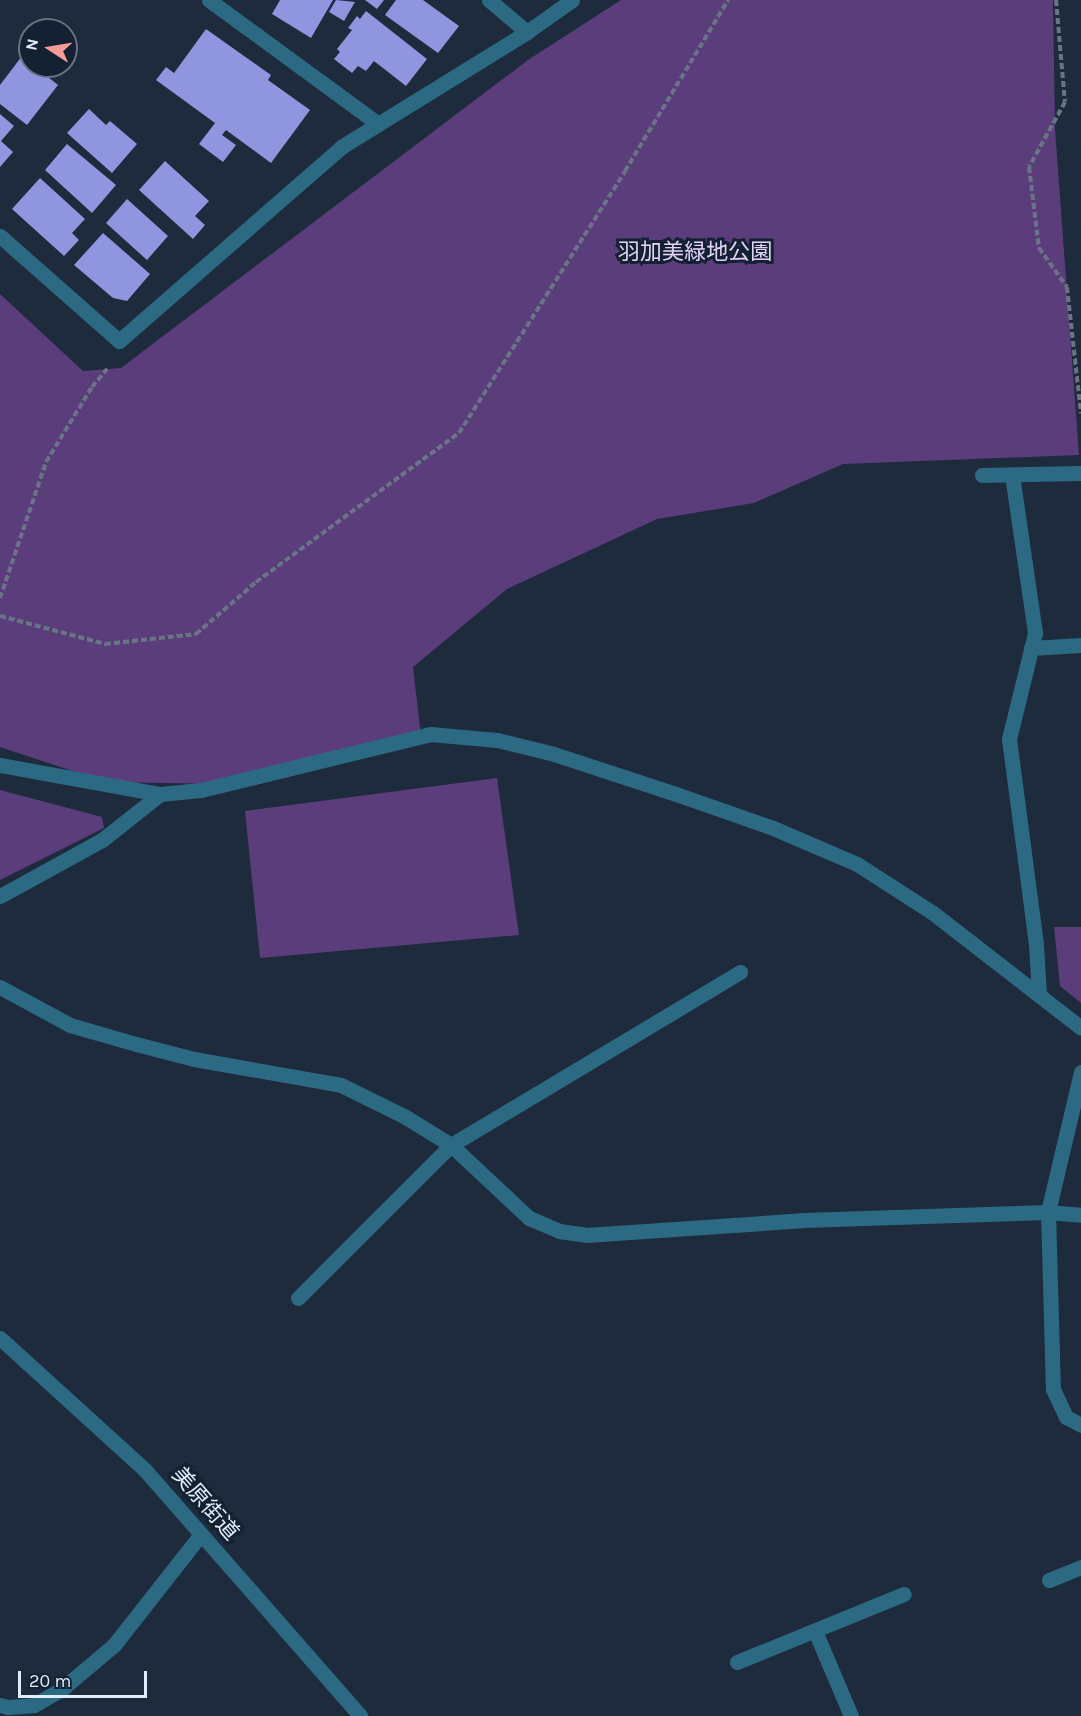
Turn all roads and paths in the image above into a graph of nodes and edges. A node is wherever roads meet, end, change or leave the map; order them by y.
1 (209, 0) edge
2 (489, 0) edge
3 (572, 0) edge
4 (728, 0) edge
5 (1056, 0) edge
6 (527, 32) junction
7 (377, 123) junction
8 (0, 236) edge
9 (119, 341) junction
10 (1081, 413) edge
11 (1081, 473) edge
12 (982, 475) dead end
13 (1012, 475) junction
14 (0, 598) edge
15 (0, 616) edge
16 (1081, 645) edge
17 (1031, 648) junction
18 (0, 765) edge
19 (160, 794) junction
20 (0, 896) edge
21 (740, 972) dead end
22 (0, 987) edge
23 (1039, 995) junction
24 (1081, 1028) edge
25 (1081, 1072) edge
26 (451, 1145) junction
27 (1048, 1212) junction
28 (1081, 1215) edge
29 (297, 1298) dead end
30 (0, 1338) edge
31 (1081, 1425) edge
32 (201, 1534) junction
33 (1081, 1567) edge
34 (1049, 1580) dead end
35 (904, 1594) dead end
36 (815, 1630) junction
37 (737, 1662) dead end
38 (0, 1705) edge
39 (360, 1716) edge
40 (851, 1716) edge

1 - 7 street
2 - 6 street
3 - 6 street
4 - 15 path
5 - 10 path
6 - 7 street
7 - 9 street
8 - 9 street
9 - 14 path
11 - 13 street
12 - 13 street
13 - 17 street
16 - 17 street
17 - 23 street
18 - 19 street
19 - 20 street
19 - 23 street
21 - 26 street
22 - 26 street
23 - 24 street
25 - 27 street
26 - 27 street
26 - 29 street
27 - 28 street
27 - 31 street
30 - 32 street, 美原街道
32 - 38 street
32 - 39 street, 美原街道
33 - 34 street
35 - 36 street
36 - 37 street
36 - 40 street

